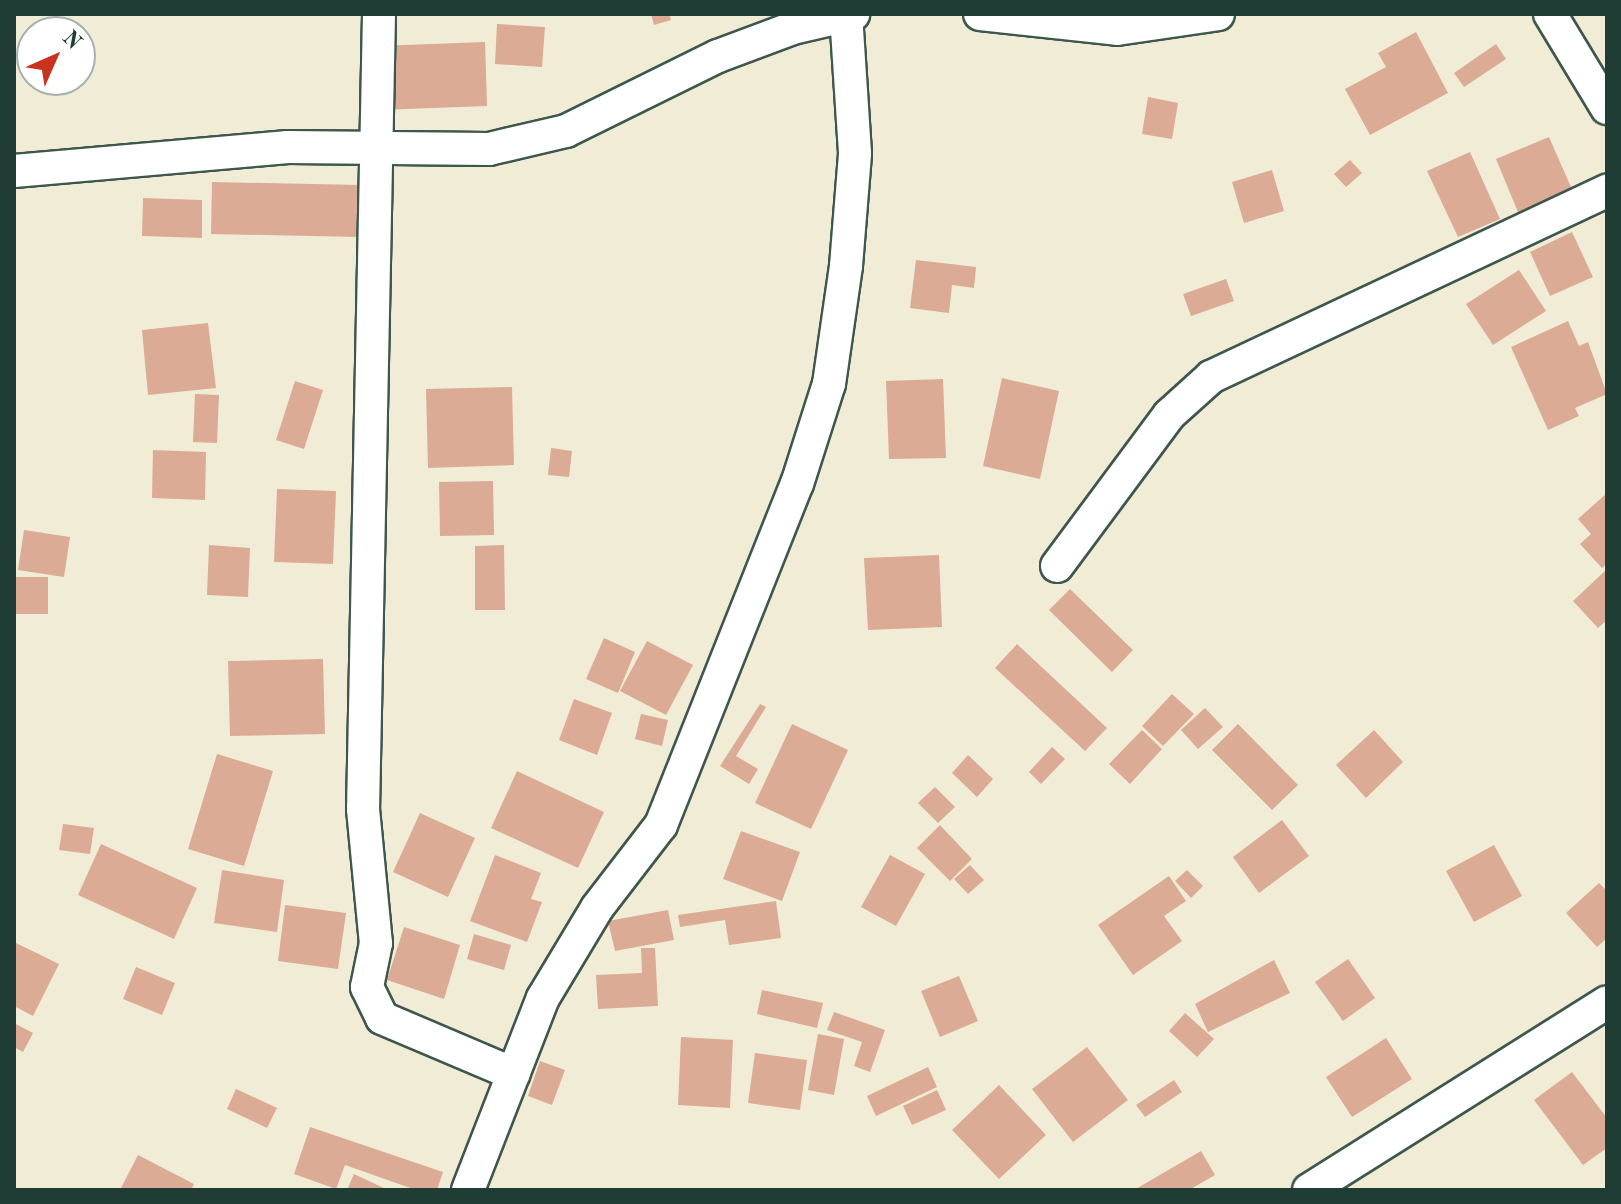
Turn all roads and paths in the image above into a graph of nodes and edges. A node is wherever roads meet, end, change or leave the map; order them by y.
1 (379, 14) edge
2 (853, 14) edge
3 (980, 14) edge
4 (1218, 14) edge
5 (1550, 14) edge
6 (846, 15) edge
7 (1607, 108) edge
8 (379, 150) junction
9 (14, 171) edge
10 (1607, 191) edge
11 (1057, 566) dead end
12 (1607, 1002) edge
13 (514, 1074) junction
14 (468, 1190) edge
15 (1309, 1190) edge

1 - 8 street
2 - 6 street
3 - 4 street
5 - 7 street
6 - 8 street
6 - 13 street
8 - 9 street
8 - 13 street
10 - 11 street
12 - 15 street
13 - 14 street

